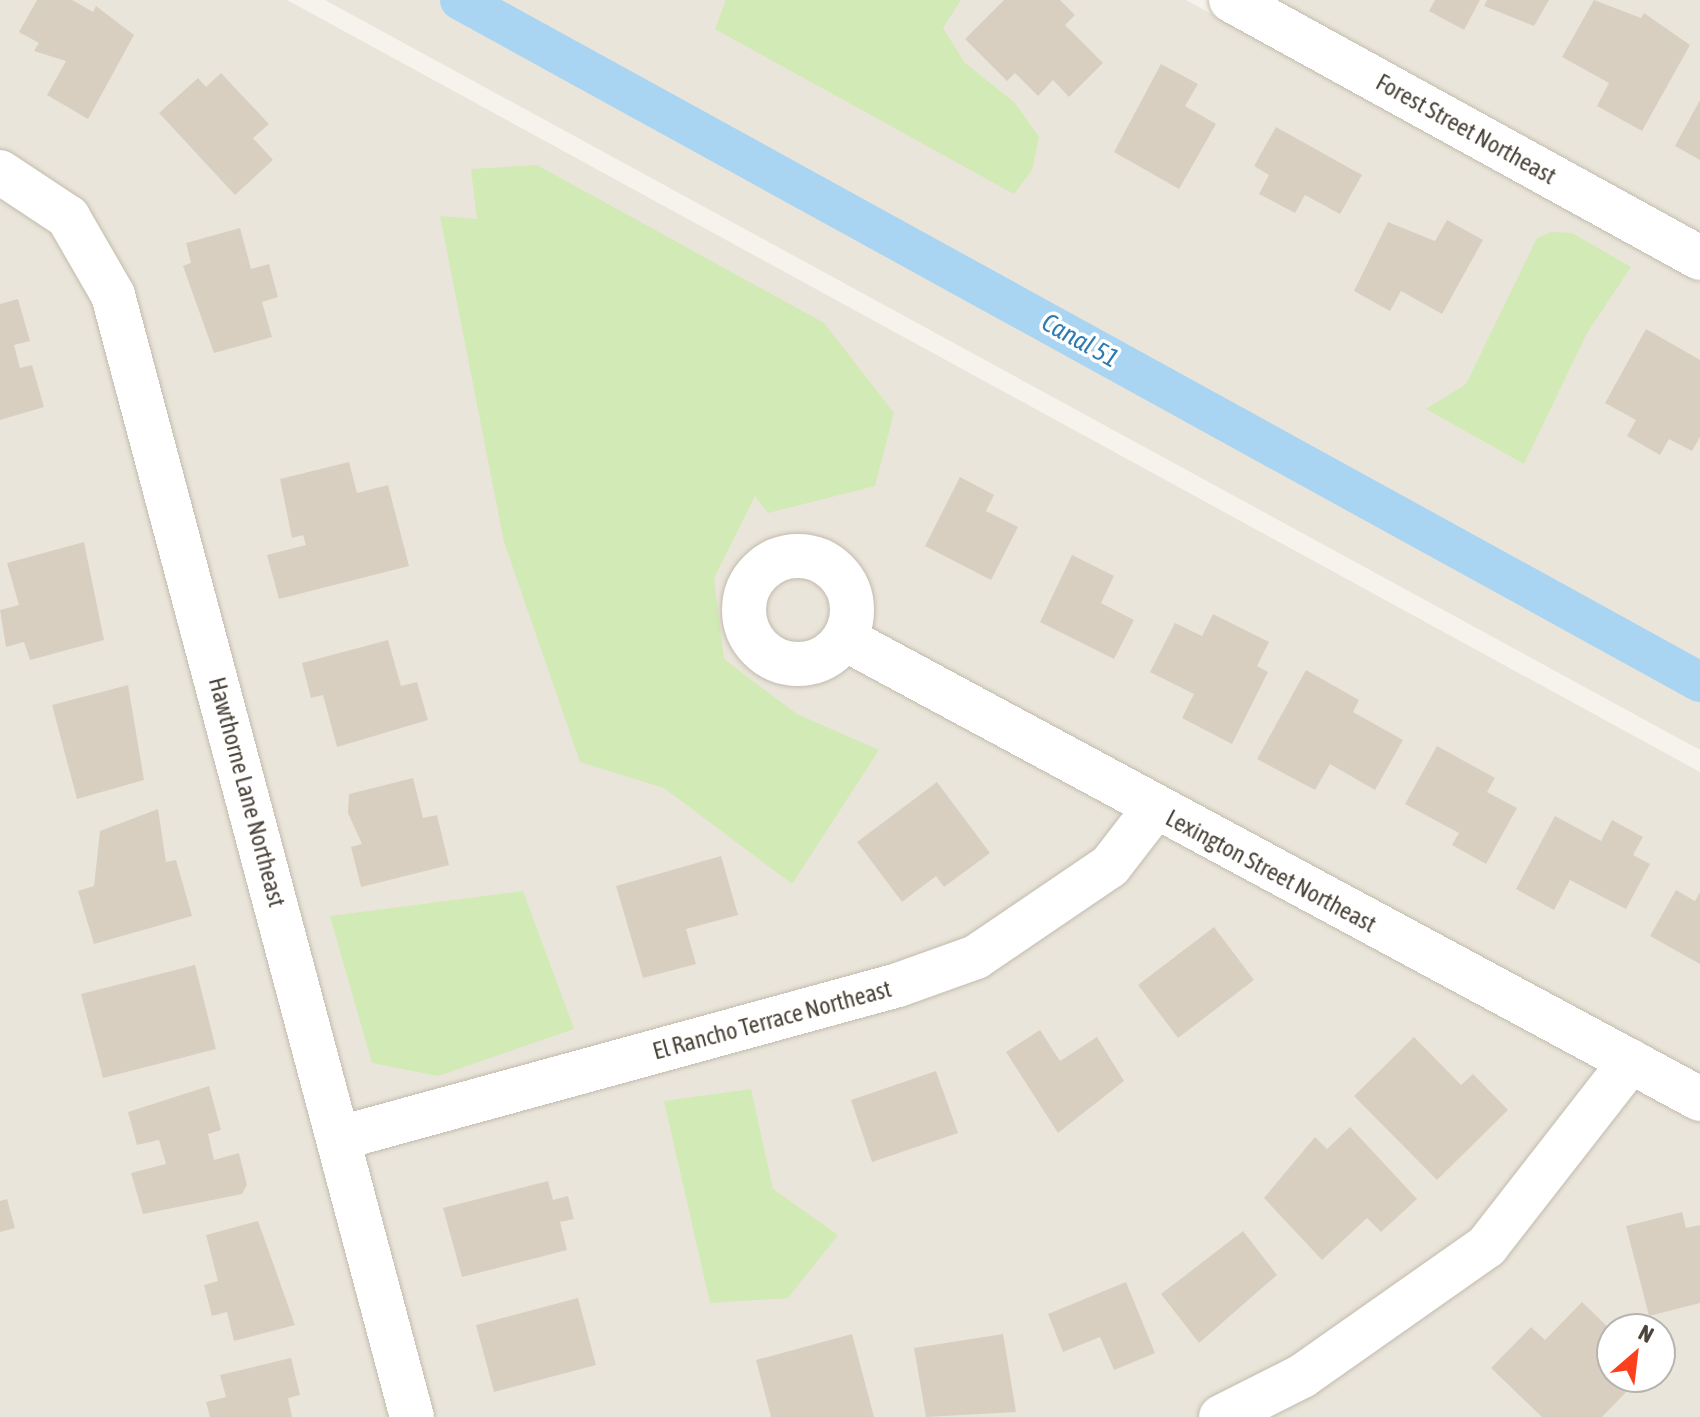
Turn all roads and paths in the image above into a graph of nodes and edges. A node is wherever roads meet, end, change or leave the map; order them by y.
1 (1231, 0) edge
2 (18, 182) edge
3 (1700, 258) edge
4 (845, 639) dead end
5 (1154, 809) junction
6 (1631, 1061) junction
7 (1700, 1099) edge
8 (340, 1138) junction
9 (412, 1417) edge
10 (1221, 1417) edge

1 - 3 street, Forest Street Northeast
2 - 8 street, Hawthorne Lane Northeast
4 - 5 street, Lexington Street Northeast
5 - 6 street, Lexington Street Northeast
5 - 8 street, El Rancho Terrace Northeast
6 - 7 street, Lexington Street Northeast
6 - 10 street
8 - 9 street, Hawthorne Lane Northeast

